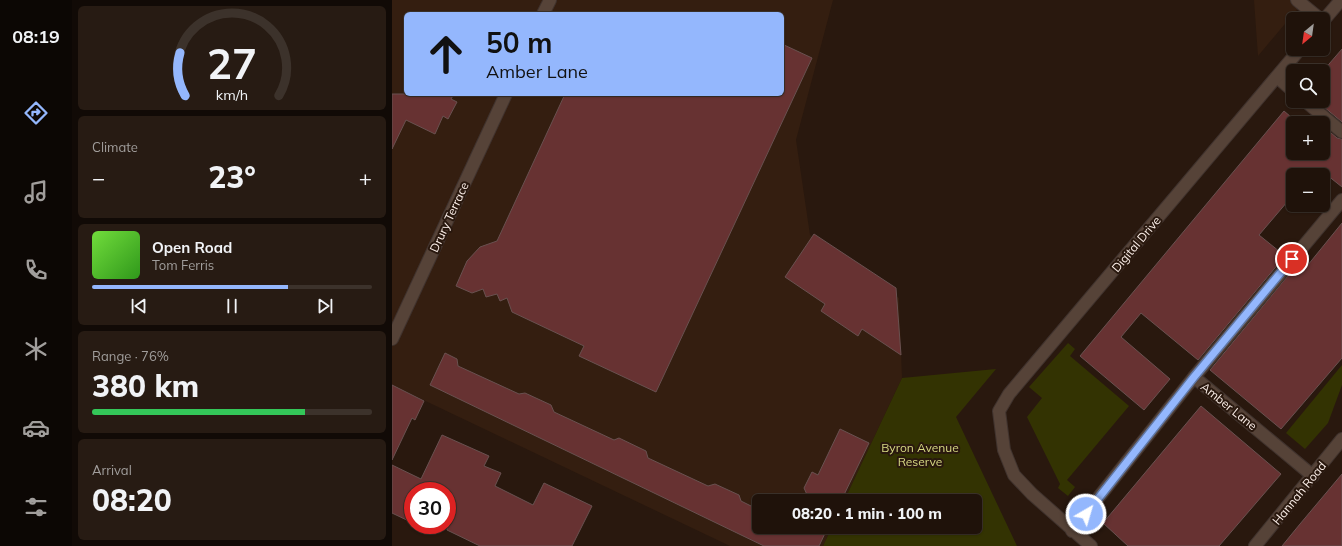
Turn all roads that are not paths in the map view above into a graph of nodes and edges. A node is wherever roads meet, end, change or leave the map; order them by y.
1 (550, 0) edge
2 (1297, 0) edge
3 (1341, 0) edge
4 (544, 12) edge
5 (1312, 12) edge
6 (1330, 13) edge
7 (1294, 56) edge
8 (1277, 77) junction
9 (1286, 85) edge
10 (505, 96) edge
11 (1313, 108) edge
12 (1342, 132) edge
13 (1342, 200) edge
14 (392, 339) edge
15 (1194, 377) junction
16 (1342, 439) edge
17 (1313, 476) junction
18 (1072, 531) junction
19 (1091, 546) edge
20 (1255, 546) edge

1 - 4 street
2 - 5 street
3 - 6 street
7 - 8 street, Digital Drive
8 - 9 street
8 - 18 street, Digital Drive
10 - 14 street, Drury Terrace
11 - 12 street
13 - 15 street, Amber Lane
15 - 17 street, Amber Lane
15 - 18 street
16 - 17 street, Hannah Road
17 - 20 street, Hannah Road
18 - 19 street, Digital Drive

